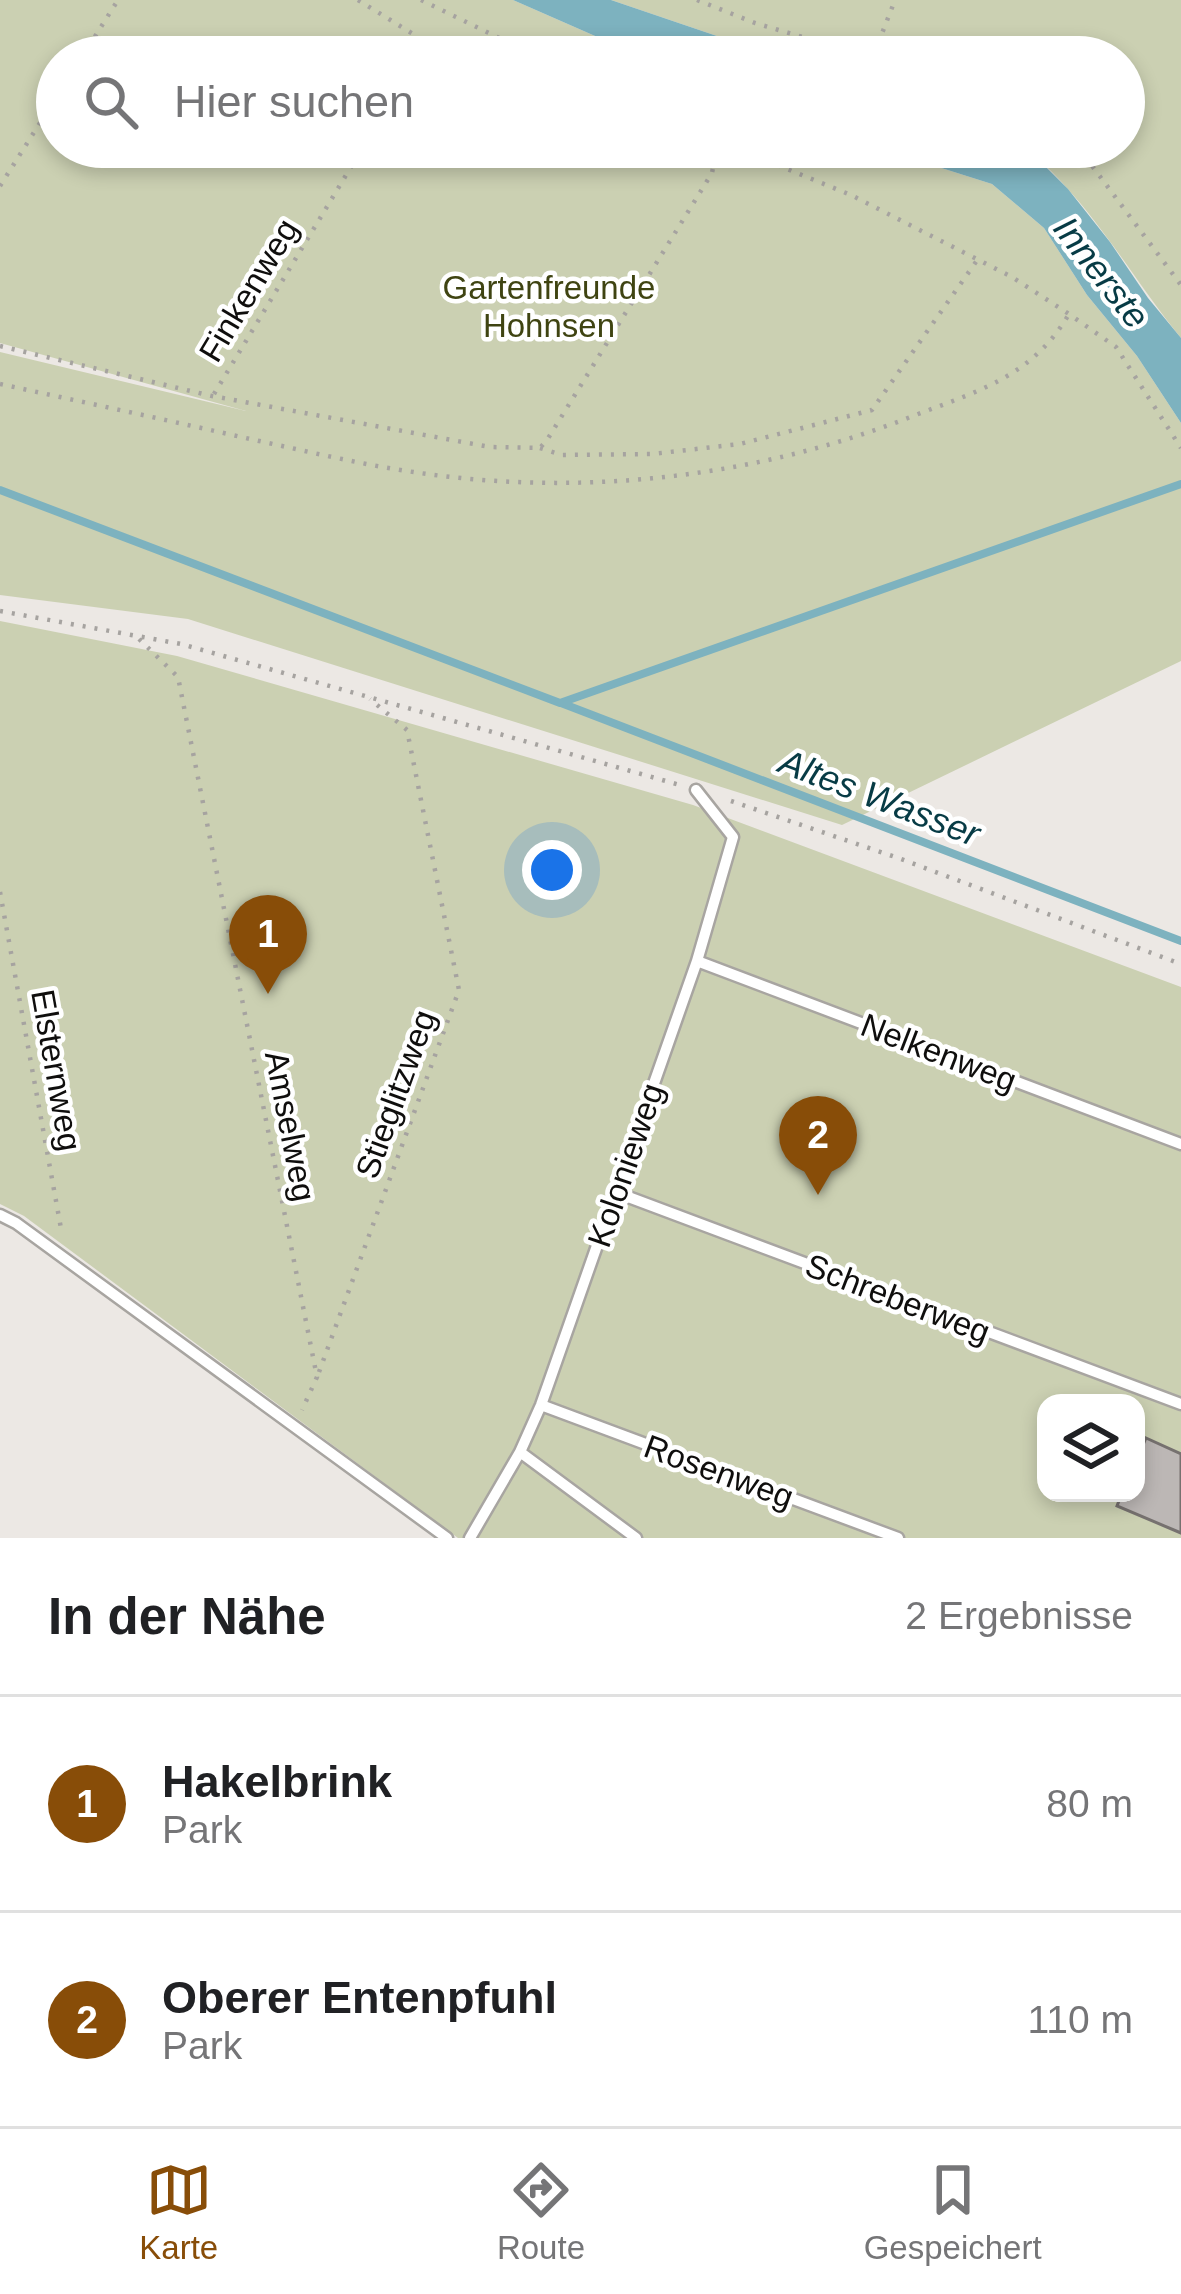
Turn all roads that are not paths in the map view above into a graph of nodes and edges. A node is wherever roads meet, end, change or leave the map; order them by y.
1 (696, 790) road end
2 (697, 962) junction
3 (1181, 1144) edge
4 (615, 1192) junction
5 (0, 1215) edge
6 (1181, 1404) edge
7 (541, 1405) junction
8 (520, 1452) junction
9 (446, 1538) edge
10 (470, 1538) edge
11 (636, 1538) edge
12 (898, 1538) edge

1 - 2 lane, Kolonieweg
2 - 3 lane, Nelkenweg
2 - 4 lane, Kolonieweg
4 - 6 lane, Schreberweg
4 - 7 lane, Kolonieweg
5 - 9 lane
7 - 8 lane, Kolonieweg
7 - 12 lane, Rosenweg
8 - 10 lane, Kolonieweg
8 - 11 lane

